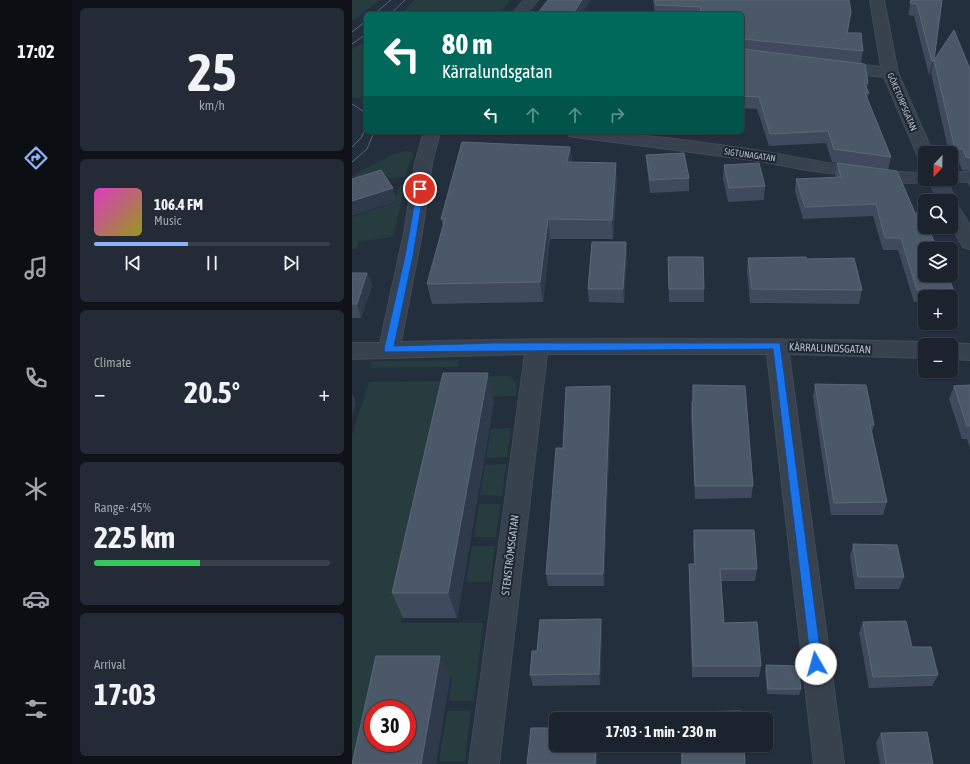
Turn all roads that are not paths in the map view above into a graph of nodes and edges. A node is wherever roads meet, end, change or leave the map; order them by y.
1 (531, 0) edge
2 (877, 0) edge
3 (521, 12) edge
4 (820, 65) edge
5 (890, 73) junction
6 (431, 134) edge
7 (590, 134) edge
8 (922, 146) edge
9 (958, 177) edge
10 (970, 177) edge
11 (918, 178) edge
12 (958, 220) edge
13 (970, 243) edge
14 (537, 346) junction
15 (777, 346) junction
16 (389, 349) junction
17 (918, 350) edge
18 (352, 351) edge
19 (958, 351) edge
20 (970, 352) edge
21 (484, 764) edge
22 (829, 764) edge

1 - 3 street
2 - 5 street, GÖKETORPSGATAN
4 - 5 street
5 - 8 street, GÖKETORPSGATAN
6 - 16 street
7 - 11 street, SIGTUNAGATAN
9 - 10 street
12 - 13 street
14 - 15 street, KÄRRALUNDSGATAN
14 - 16 street, KÄRRALUNDSGATAN
14 - 21 street, STENSTRÖMSGATAN
15 - 17 street, KÄRRALUNDSGATAN
15 - 22 street
16 - 18 street, KÄRRALUNDSGATAN
19 - 20 street

